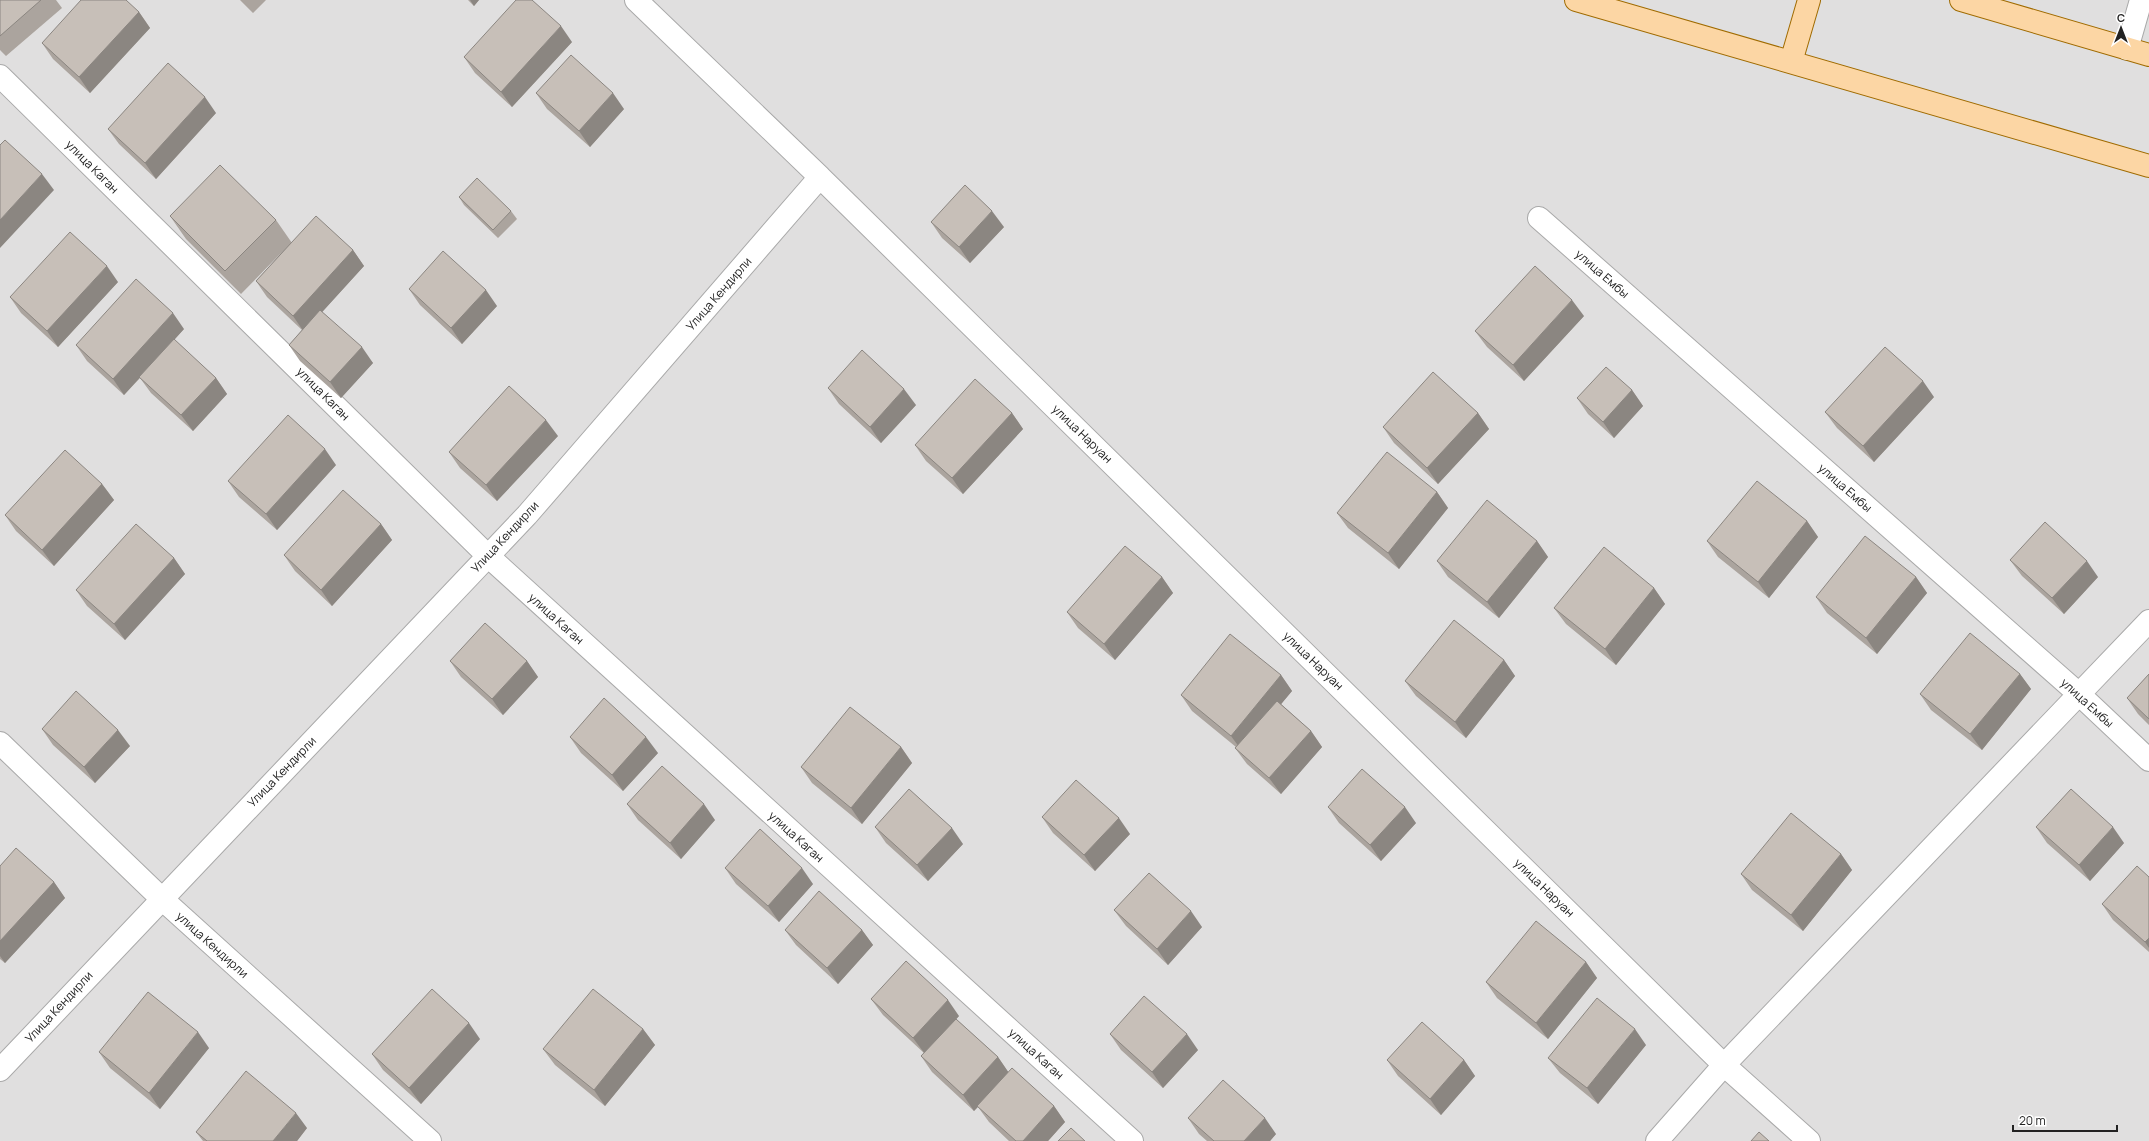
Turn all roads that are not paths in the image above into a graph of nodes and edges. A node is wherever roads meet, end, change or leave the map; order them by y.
1 (636, 0) edge
2 (1576, 0) edge
3 (1810, 0) edge
4 (1961, 0) edge
5 (2141, 0) edge
6 (2127, 49) junction
7 (2149, 55) edge
8 (1791, 62) junction
9 (0, 76) edge
10 (2149, 166) edge
11 (820, 177) junction
12 (1539, 218) dead end
13 (488, 556) junction
14 (2149, 621) edge
15 (2080, 695) junction
16 (0, 743) edge
17 (2149, 760) edge
18 (162, 899) junction
19 (1724, 1065) junction
20 (0, 1070) edge
21 (430, 1141) edge
22 (1132, 1141) edge
23 (1657, 1141) edge
24 (1809, 1141) edge

1 - 11 street
2 - 8 main road
3 - 8 main road
4 - 6 main road
5 - 6 street
6 - 7 main road
8 - 10 main road
9 - 13 street, улица Каган
11 - 13 street, Улица Кендирли
11 - 19 street, улица Наруан
12 - 15 street, улица Ембы
13 - 18 street, Улица Кендирли
13 - 22 street, улица Каган
14 - 15 street
15 - 17 street, улица Ембы
15 - 19 street
16 - 18 street, улица Кендирли
18 - 20 street, Улица Кендирли
18 - 21 street, улица Кендирли
19 - 23 street
19 - 24 street, улица Наруан

